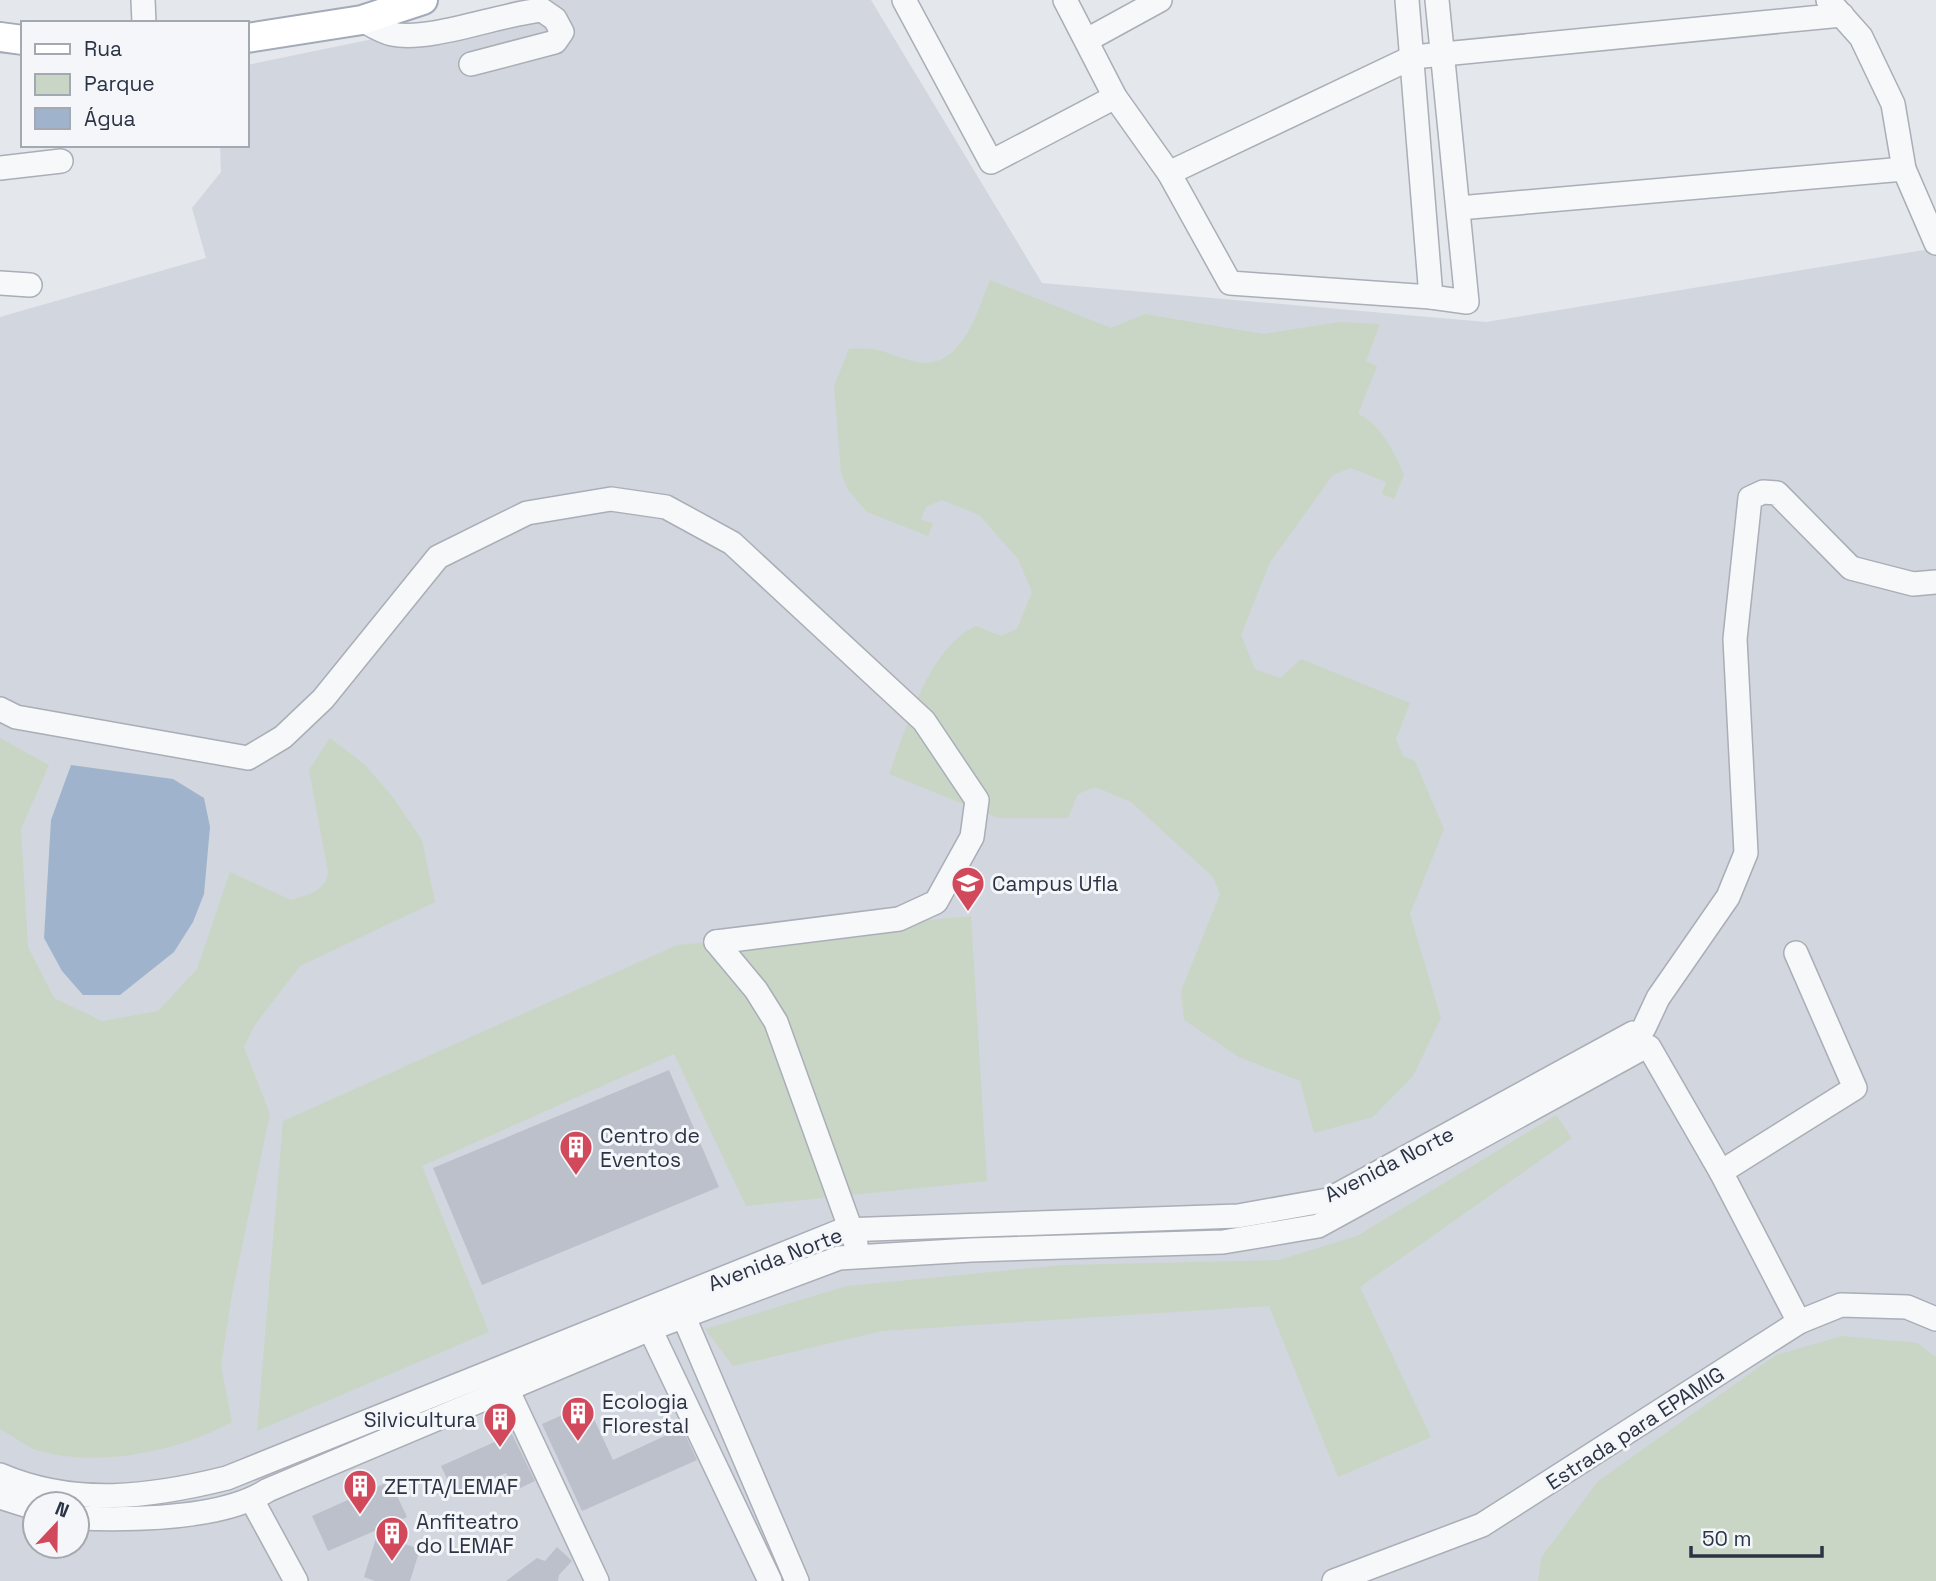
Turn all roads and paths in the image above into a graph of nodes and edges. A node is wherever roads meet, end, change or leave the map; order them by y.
1 (144, 0) edge
2 (422, 0) edge
3 (904, 0) edge
4 (1065, 0) edge
5 (1160, 0) edge
6 (1407, 0) edge
7 (1437, 0) edge
8 (1835, 8) edge
9 (362, 20) junction
10 (144, 21) edge
11 (0, 37) edge
12 (248, 38) edge
13 (21, 40) edge
14 (1087, 40) junction
15 (1441, 54) junction
16 (1413, 57) junction
17 (471, 64) dead end
18 (1115, 97) junction
19 (61, 161) dead end
20 (0, 168) edge
21 (1904, 169) junction
22 (1169, 173) junction
23 (1460, 208) junction
24 (1936, 243) edge
25 (0, 283) edge
26 (30, 285) dead end
27 (1431, 297) junction
28 (1936, 582) edge
29 (0, 709) edge
30 (1796, 953) dead end
31 (1642, 1039) junction
32 (1721, 1172) junction
33 (851, 1230) junction
34 (861, 1257) junction
35 (683, 1315) junction
36 (1936, 1319) edge
37 (1799, 1322) junction
38 (650, 1329) junction
39 (508, 1391) junction
40 (253, 1469) junction
41 (0, 1475) edge
42 (228, 1478) junction
43 (754, 1481) junction
44 (728, 1494) junction
45 (0, 1497) edge
46 (253, 1497) junction
47 (21, 1504) edge
48 (91, 1519) edge
49 (296, 1581) edge
50 (597, 1581) edge
51 (770, 1581) edge
52 (797, 1581) edge
53 (1334, 1581) edge

1 - 10 street
2 - 9 main road
3 - 18 street
4 - 14 street
5 - 14 street
6 - 16 street
7 - 15 street
8 - 15 street
8 - 21 street
9 - 12 main road
9 - 17 street
11 - 13 main road
14 - 18 street
15 - 16 street
15 - 23 street
16 - 22 street
16 - 27 street
18 - 22 street
19 - 20 street
21 - 23 street
21 - 24 street
22 - 27 street
23 - 27 street
25 - 26 street
28 - 31 street
29 - 33 street
30 - 32 street
31 - 32 street
31 - 33 street, Avenida Norte
31 - 34 street, Avenida Norte
32 - 37 street
33 - 34 street
33 - 40 street, Avenida Norte
34 - 35 street, Avenida Norte
35 - 38 street, Avenida Norte
35 - 43 street
36 - 37 street, Estrada para EPAMIG
37 - 53 street, Estrada para EPAMIG
38 - 39 street, Avenida Norte
38 - 44 street
39 - 46 street, Avenida Norte
39 - 50 street
40 - 42 street, Avenida Norte
40 - 46 street
41 - 42 street, Avenida Norte
42 - 46 street
43 - 44 street
43 - 52 street
44 - 51 street
45 - 47 street
46 - 48 street, Avenida Norte
46 - 49 street

